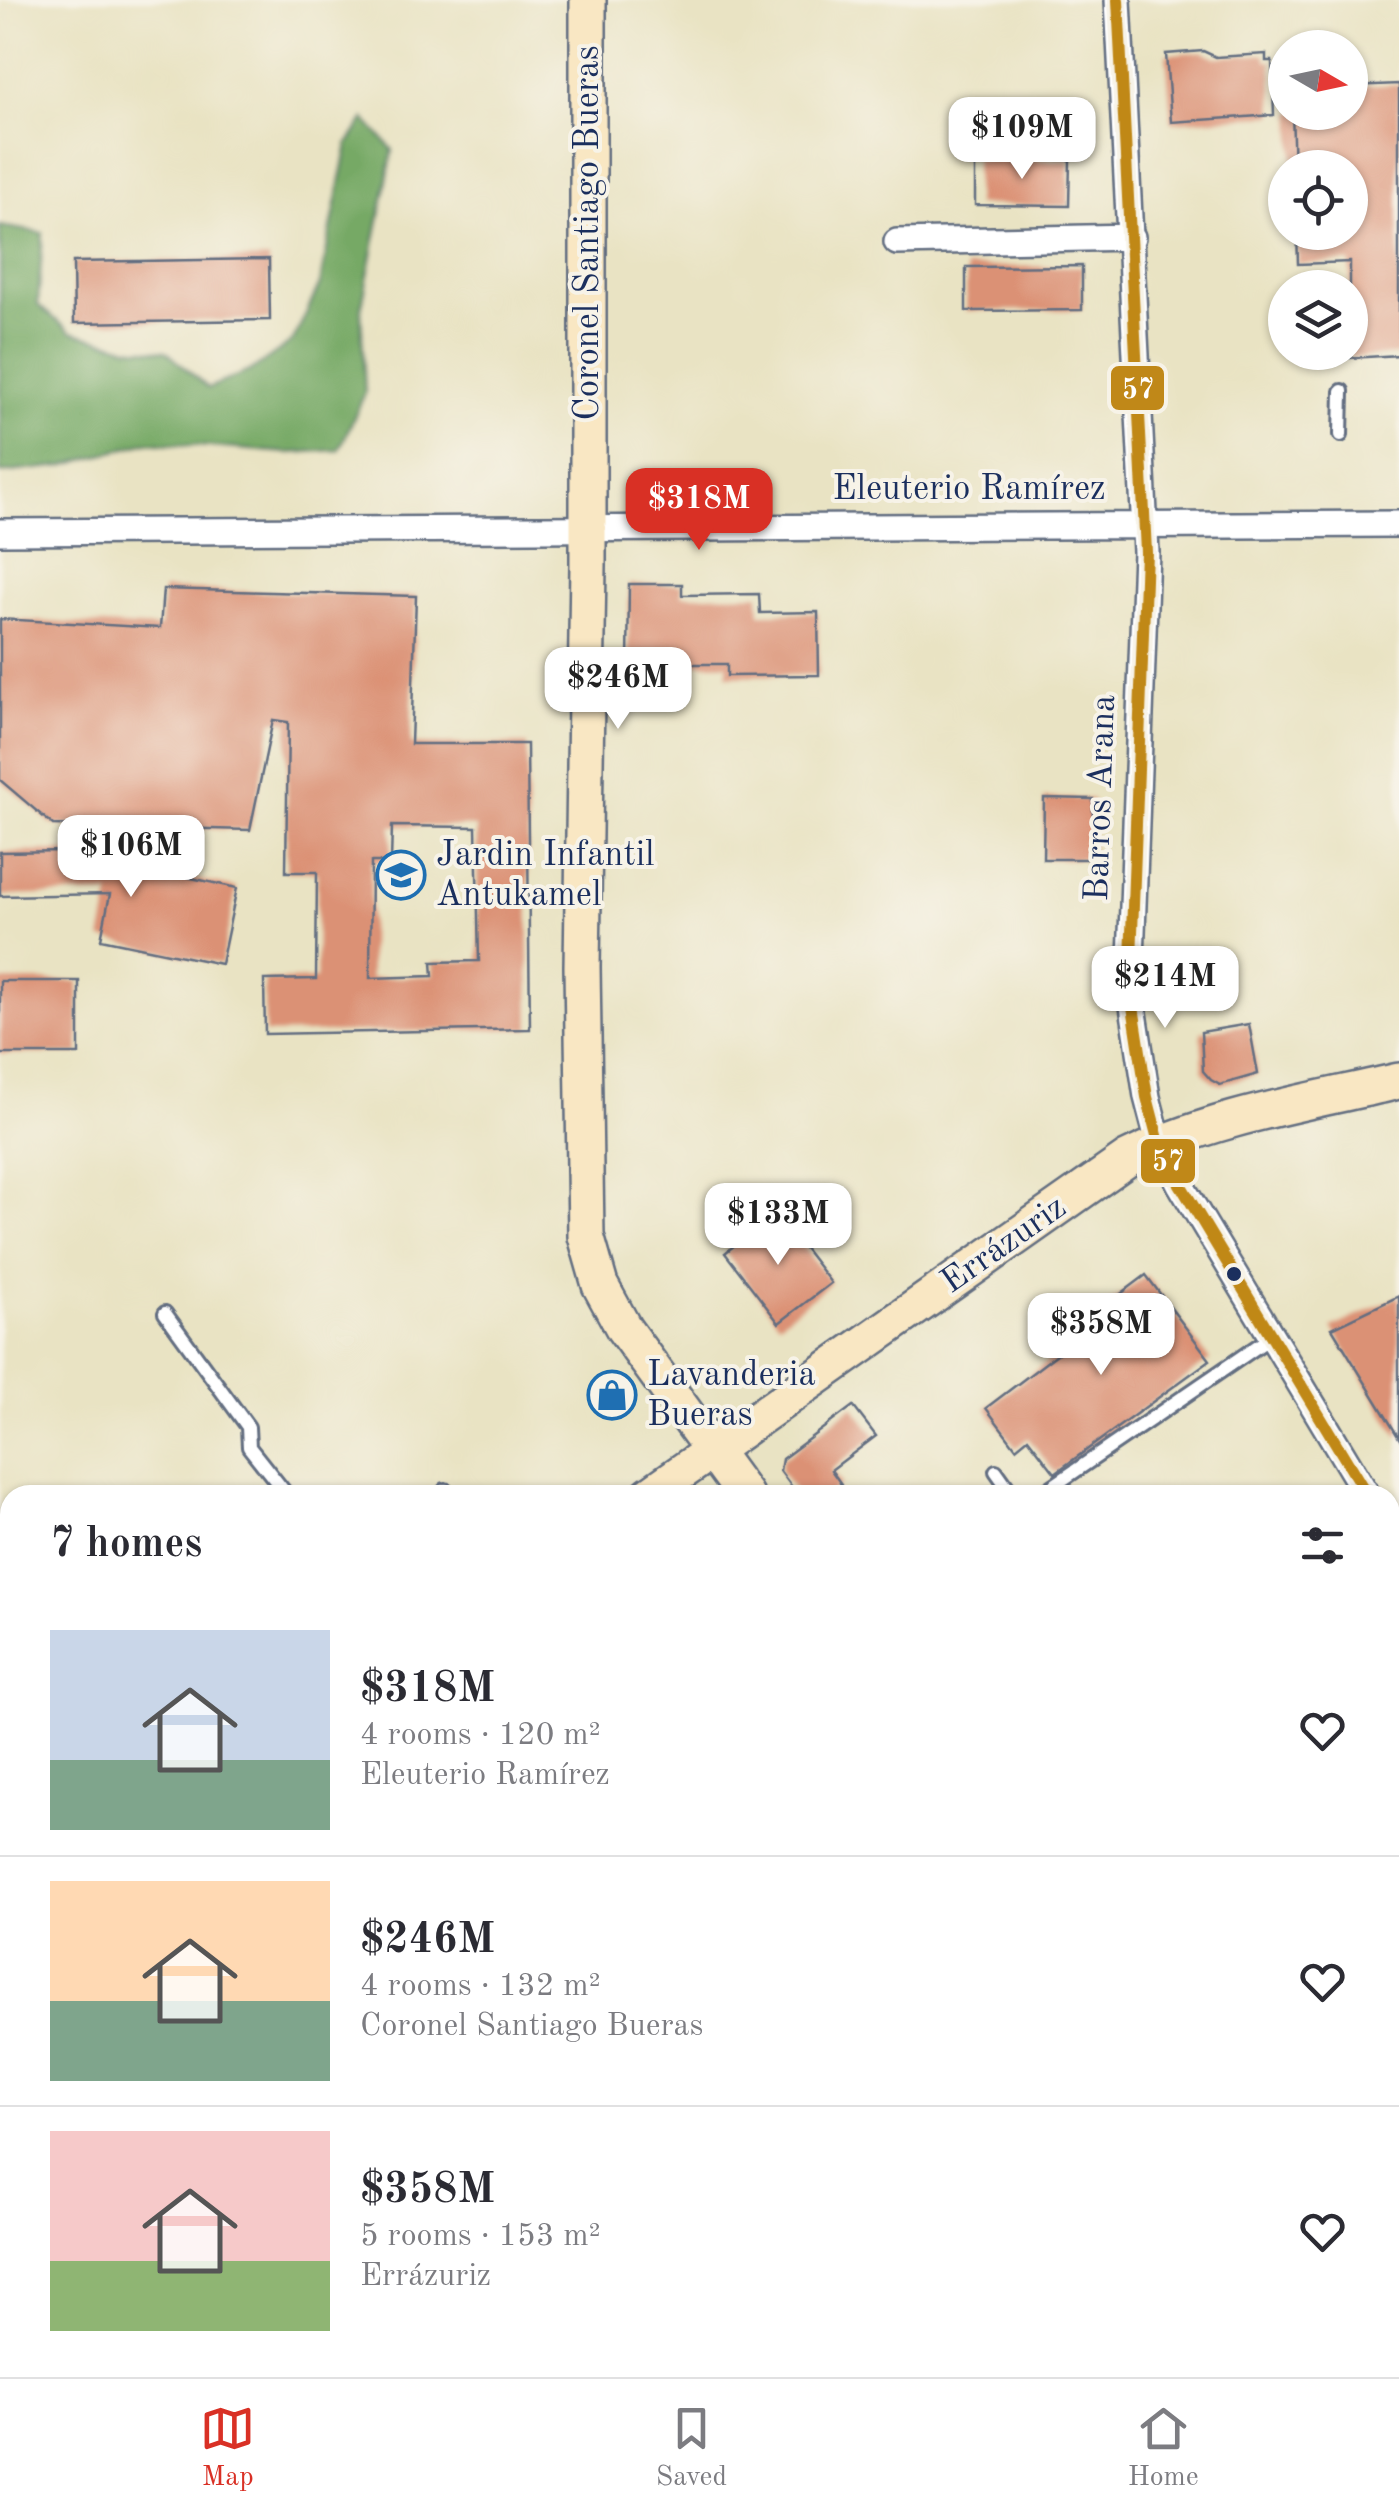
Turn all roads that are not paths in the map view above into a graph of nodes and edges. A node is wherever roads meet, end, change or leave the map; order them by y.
1 (588, 0) edge
2 (1118, 0) edge
3 (1132, 236) junction
4 (897, 242) dead end
5 (1342, 391) dead end
6 (1342, 435) dead end
7 (1146, 524) junction
8 (1399, 524) edge
9 (588, 528) junction
10 (0, 532) edge
11 (1399, 1080) edge
12 (1159, 1142) junction
13 (165, 1313) dead end
14 (1271, 1337) junction
15 (712, 1449) junction
16 (996, 1471) dead end
17 (279, 1485) edge
18 (663, 1485) edge
19 (738, 1485) edge
20 (1005, 1485) edge
21 (1055, 1485) edge
22 (1361, 1485) edge

1 - 9 main road, Coronel Santiago Bueras
2 - 3 street, Barros Arana
3 - 4 street
3 - 7 street, Barros Arana
5 - 6 lane
7 - 8 street, Eleuterio Ramírez
7 - 9 street, Eleuterio Ramírez
7 - 12 street, Barros Arana
9 - 10 street, Eleuterio Ramírez
9 - 15 main road, Coronel Santiago Bueras
11 - 12 main road, Errázuriz
12 - 14 street, Barros Arana
12 - 15 main road, Errázuriz
13 - 17 lane
14 - 21 lane
14 - 22 street, Barros Arana
15 - 18 main road, Errázuriz
15 - 19 main road, Coronel Santiago Bueras
16 - 20 lane

